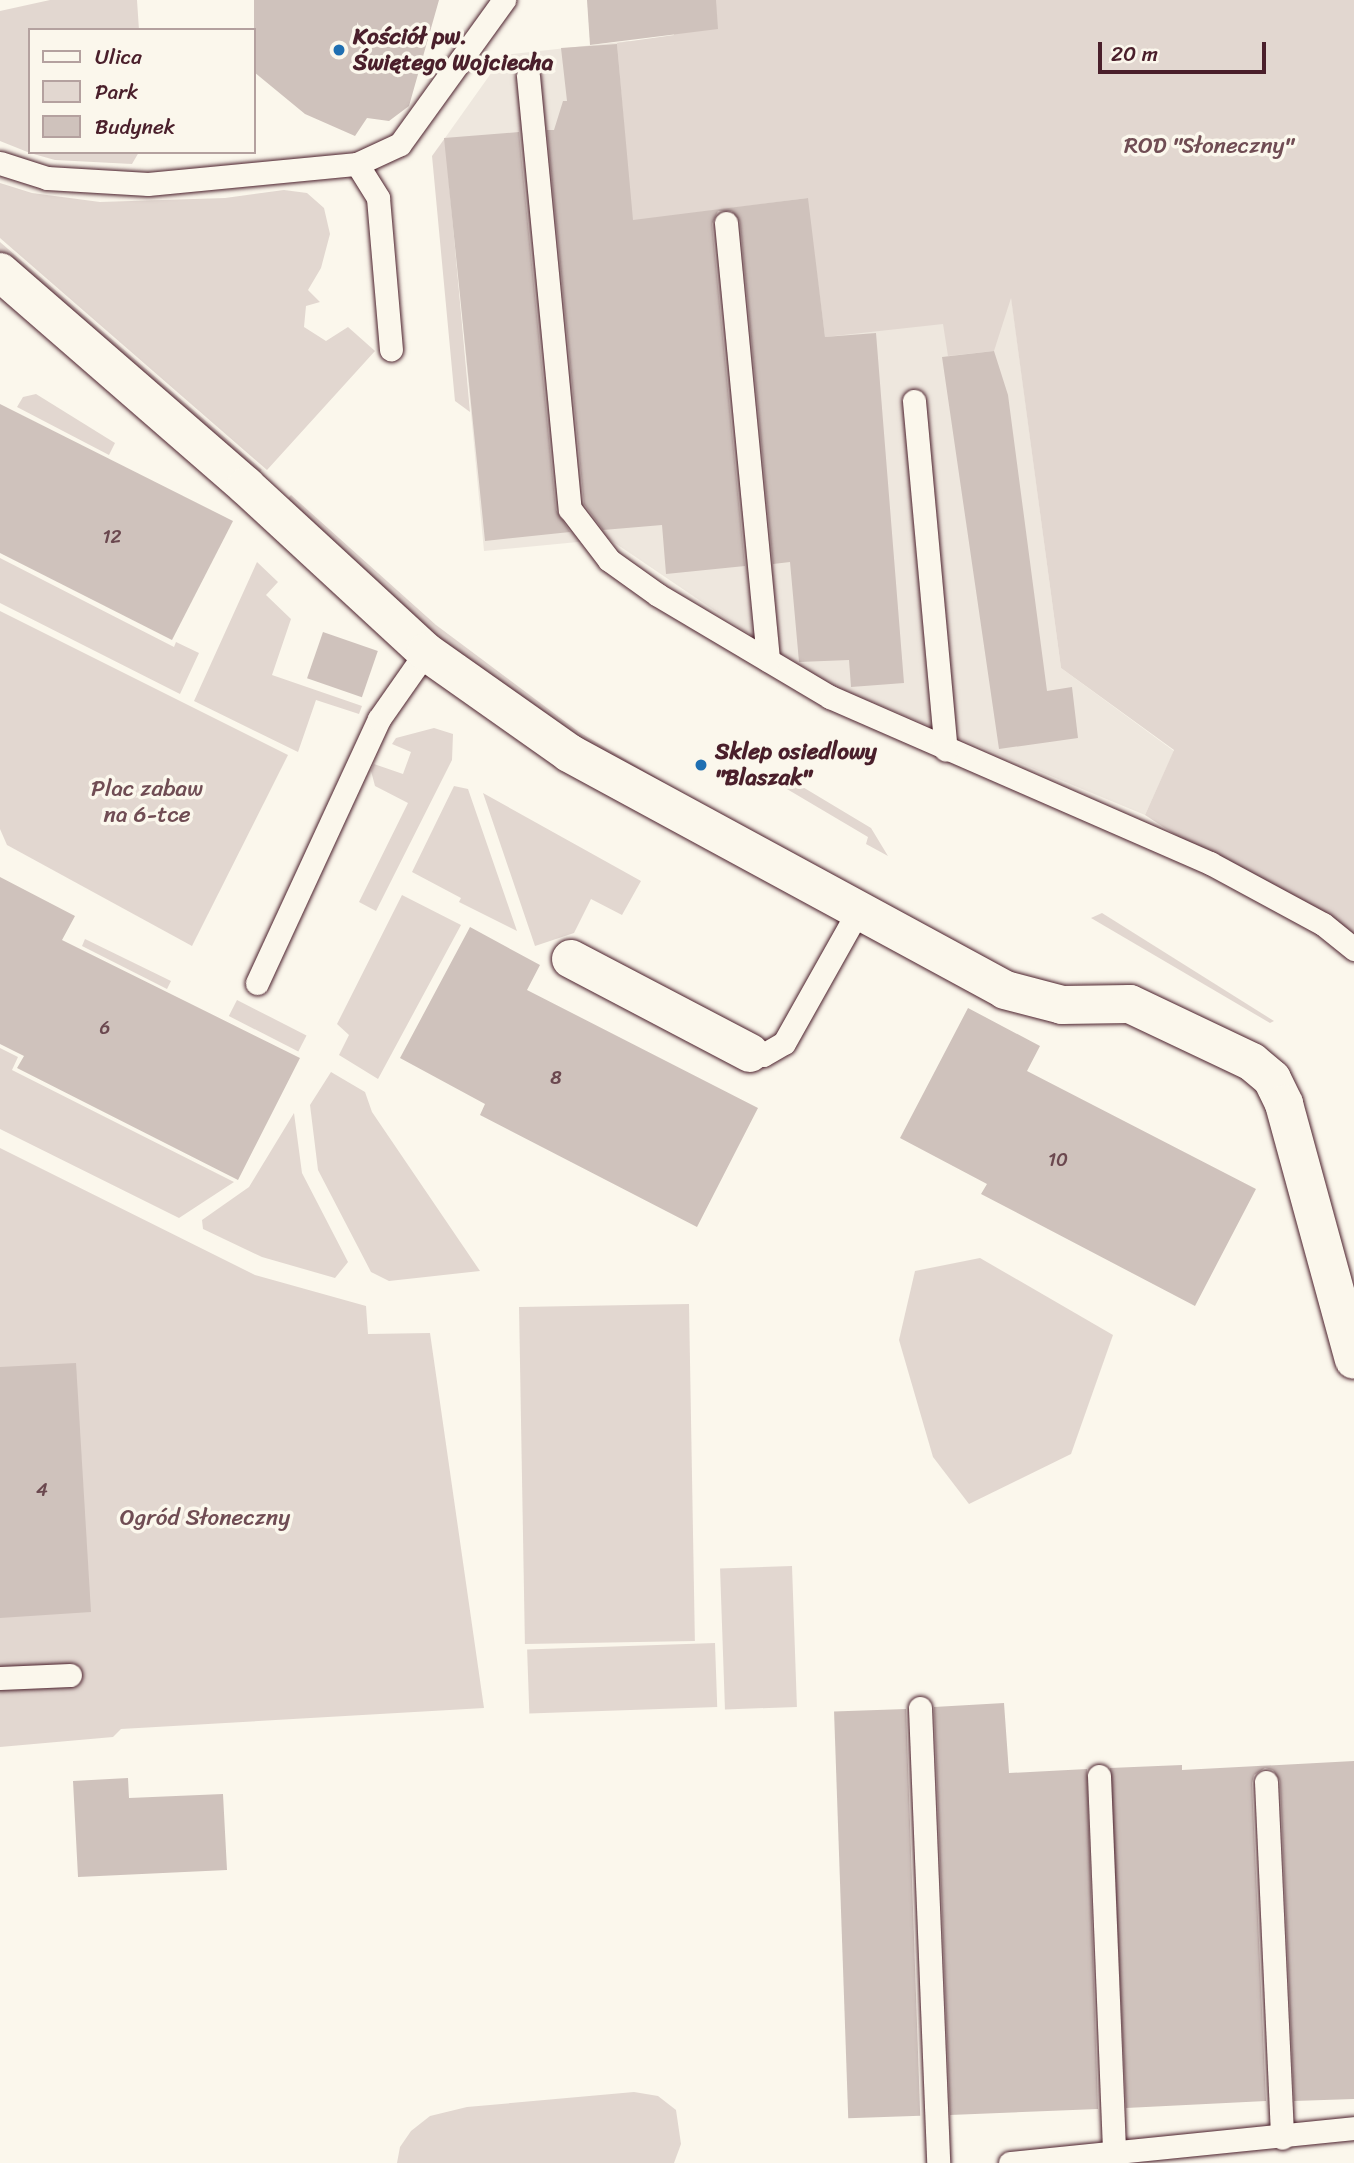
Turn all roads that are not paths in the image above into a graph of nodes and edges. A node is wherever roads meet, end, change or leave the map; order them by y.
1 (504, 0) edge
2 (528, 76) dead end
3 (0, 163) edge
4 (357, 164) junction
5 (726, 223) dead end
6 (0, 272) edge
7 (391, 349) dead end
8 (914, 401) dead end
9 (426, 652) junction
10 (768, 660) junction
11 (946, 750) junction
12 (857, 913) junction
13 (1354, 949) edge
14 (571, 959) dead end
15 (257, 983) dead end
16 (750, 1053) joint
17 (1354, 1360) edge
18 (71, 1675) dead end
19 (0, 1678) edge
20 (920, 1708) dead end
21 (1099, 1776) dead end
22 (1266, 1782) dead end
23 (1354, 2129) edge
24 (1282, 2138) junction
25 (1114, 2151) junction
26 (938, 2163) edge
27 (1010, 2163) edge

1 - 4 lane
2 - 10 lane
3 - 4 lane
4 - 7 lane
5 - 10 lane
6 - 9 street
8 - 11 lane
9 - 12 street
9 - 15 lane
10 - 11 lane
11 - 13 lane
12 - 16 lane
12 - 17 street
14 - 16 street
18 - 19 lane
20 - 26 lane
21 - 25 lane
22 - 24 lane
23 - 24 lane
24 - 25 lane
25 - 27 lane

